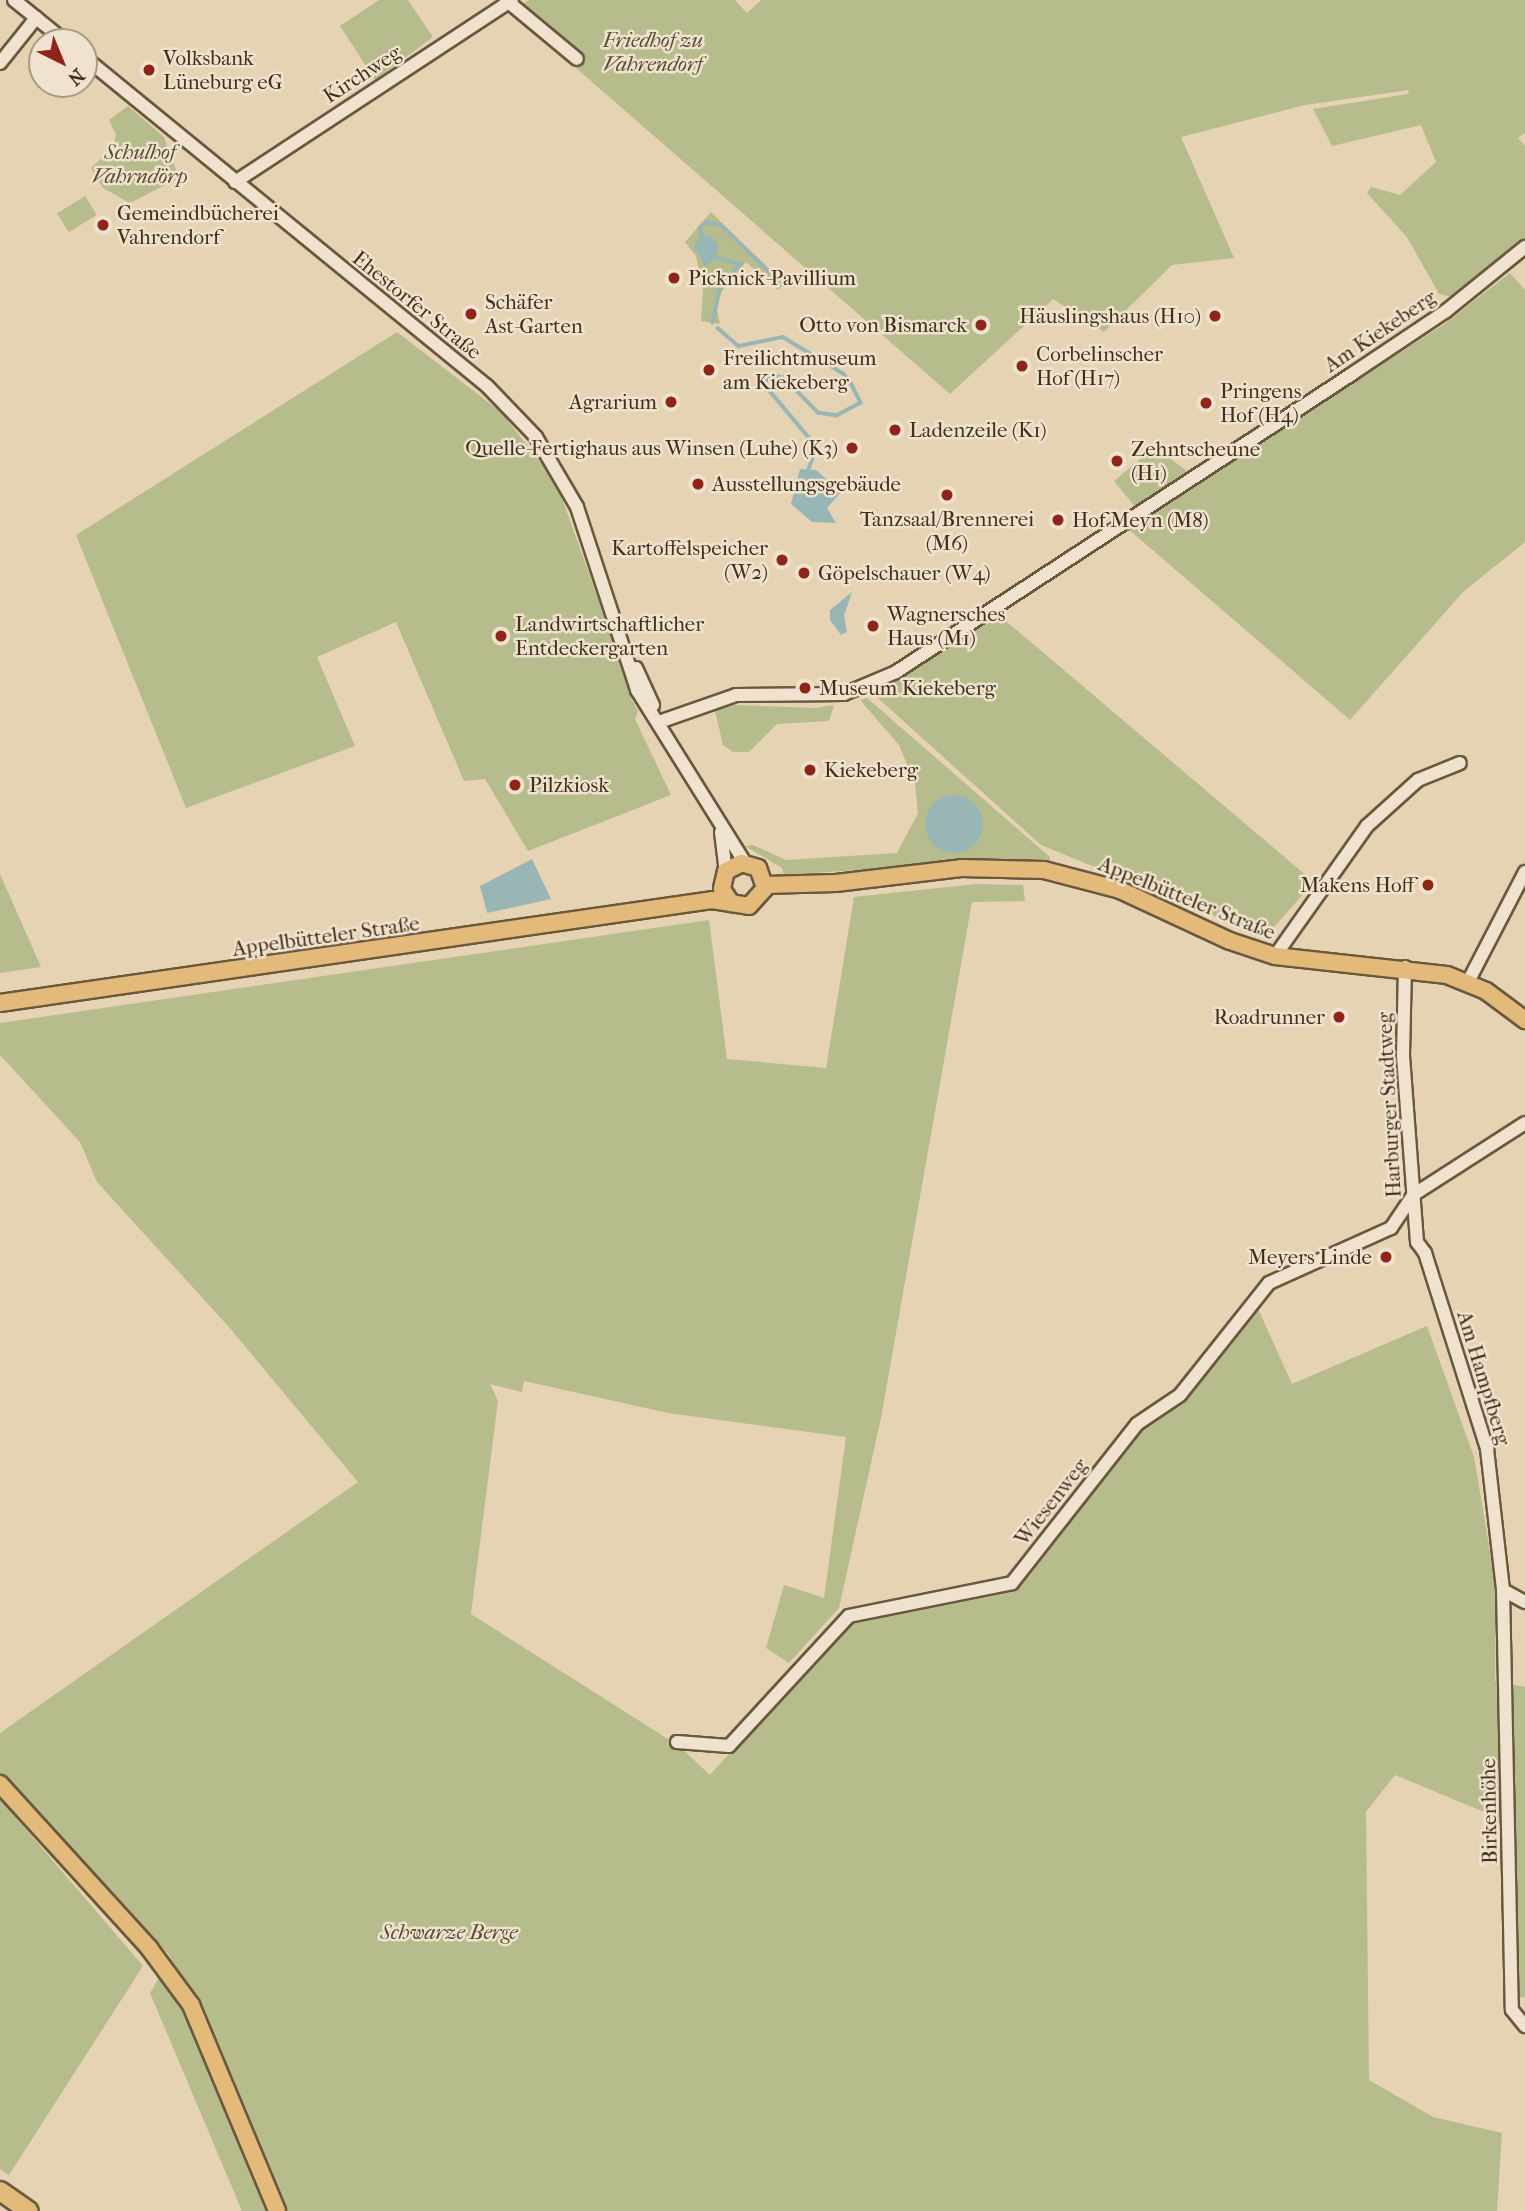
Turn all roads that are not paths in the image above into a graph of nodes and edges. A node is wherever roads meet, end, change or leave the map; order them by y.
1 (14, 0) edge
2 (508, 1) edge
3 (36, 18) junction
4 (48, 28) edge
5 (577, 59) dead end
6 (0, 64) edge
7 (98, 69) edge
8 (235, 182) junction
9 (1525, 247) edge
10 (659, 722) junction
11 (1460, 763) dead end
12 (721, 832) junction
13 (745, 863) junction
14 (1525, 872) edge
15 (724, 875) junction
16 (765, 885) junction
17 (731, 903) junction
18 (657, 910) junction
19 (1275, 956) junction
20 (1405, 967) junction
21 (1468, 982) junction
22 (0, 1003) edge
23 (1525, 1020) edge
24 (1525, 1123) edge
25 (1413, 1195) junction
26 (1417, 1242) joint
27 (1503, 1590) junction
28 (1525, 1602) edge
29 (677, 1742) dead end
30 (0, 1784) edge
31 (1525, 2025) edge
32 (0, 2191) edge
33 (29, 2211) edge
34 (277, 2211) edge

1 - 3 street
2 - 5 street
2 - 8 street, Kirchweg
3 - 4 street
3 - 6 street
7 - 8 street, Ehestorfer Straße
8 - 10 street, Ehestorfer Straße
9 - 10 street, Am Kiekeberg
10 - 12 street, Ehestorfer Straße
11 - 19 street
12 - 13 street, Ehestorfer Straße
12 - 15 street, Ehestorfer Straße
13 - 15 main road
13 - 16 main road
14 - 21 street
15 - 17 main road
15 - 18 main road, Appelbütteler Straße
16 - 17 main road
16 - 19 main road, Appelbütteler Straße
17 - 18 main road, Appelbütteler Straße
18 - 22 main road, Appelbütteler Straße
19 - 20 main road, Appelbütteler Straße
20 - 21 main road, Appelbütteler Straße
20 - 25 street, Harburger Stadtweg
21 - 23 main road
24 - 25 street
25 - 26 street, Harburger Stadtweg
25 - 29 street, Wiesenweg
26 - 27 street, Am Hampfberg
27 - 28 street
27 - 31 street, Birkenhöhe
30 - 34 main road
32 - 33 highway

